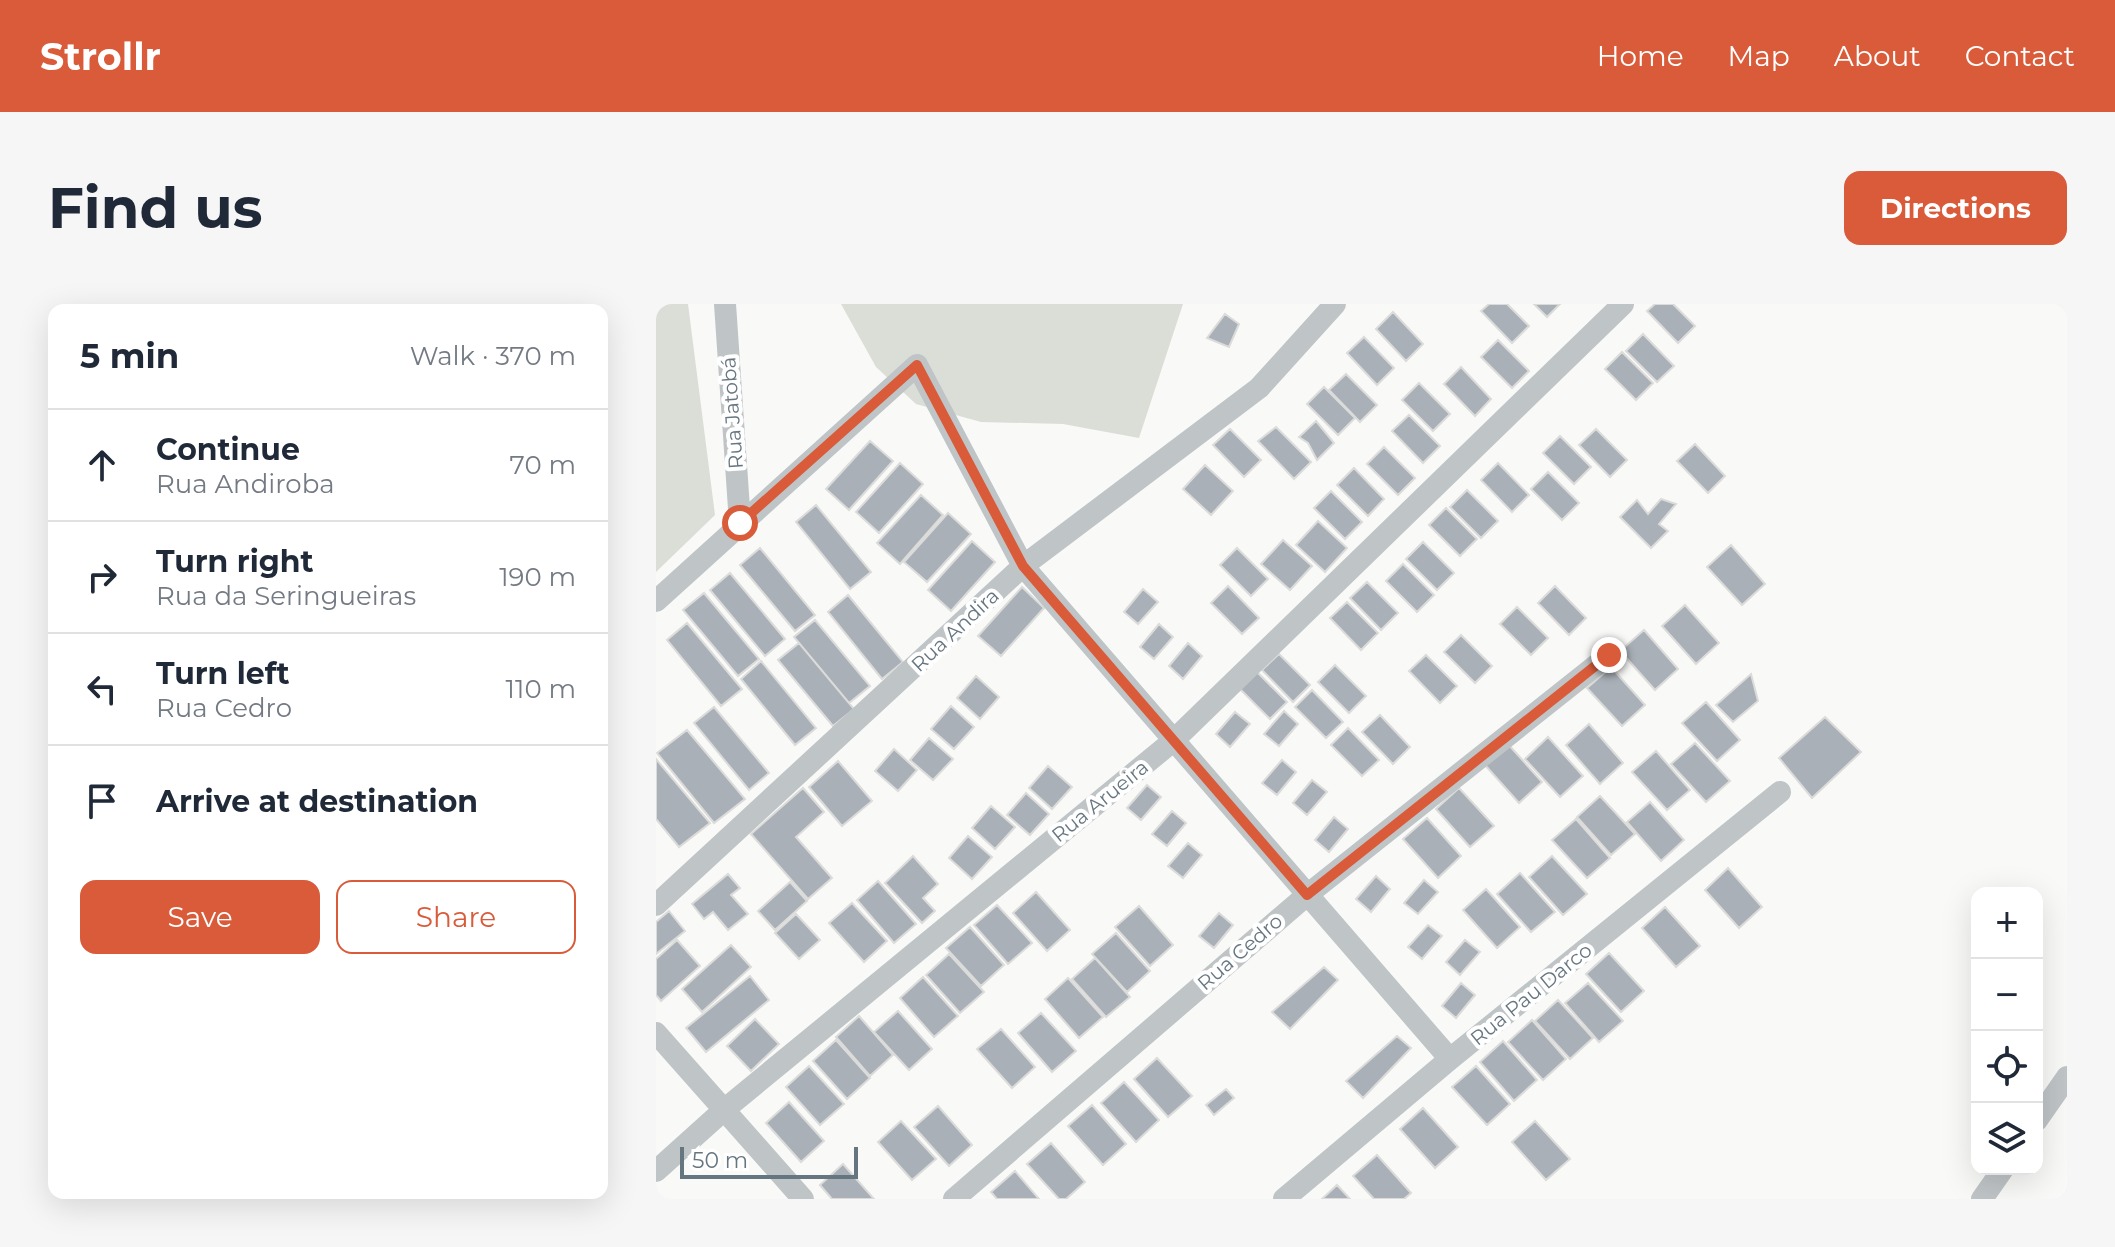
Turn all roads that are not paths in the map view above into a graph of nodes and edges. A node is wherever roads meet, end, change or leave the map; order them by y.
1 (725, 304) edge
2 (1335, 304) edge
3 (1623, 304) edge
4 (740, 523) junction
5 (1023, 566) junction
6 (656, 601) edge
7 (1609, 655) dead end
8 (1173, 741) junction
9 (1780, 792) dead end
10 (1307, 895) junction
11 (656, 905) edge
12 (656, 1033) edge
13 (1450, 1059) junction
14 (2067, 1077) edge
15 (725, 1109) junction
16 (2043, 1111) edge
17 (656, 1171) edge
18 (1999, 1175) edge
19 (803, 1199) edge
20 (954, 1199) edge
21 (1284, 1199) edge
22 (1982, 1199) edge

1 - 4 street, Rua Jatobá
2 - 5 street, Rua Andira
3 - 8 street, Rua Arueira
4 - 5 street
4 - 6 street
5 - 8 street
5 - 11 street, Rua Andira
7 - 10 street, Rua Cedro
8 - 10 street
8 - 15 street, Rua Arueira
9 - 13 street, Rua Pau Darco
10 - 13 street
10 - 20 street, Rua Cedro
12 - 15 street
13 - 21 street, Rua Pau Darco
14 - 16 street
15 - 17 street, Rua Arueira
15 - 19 street
18 - 22 street

